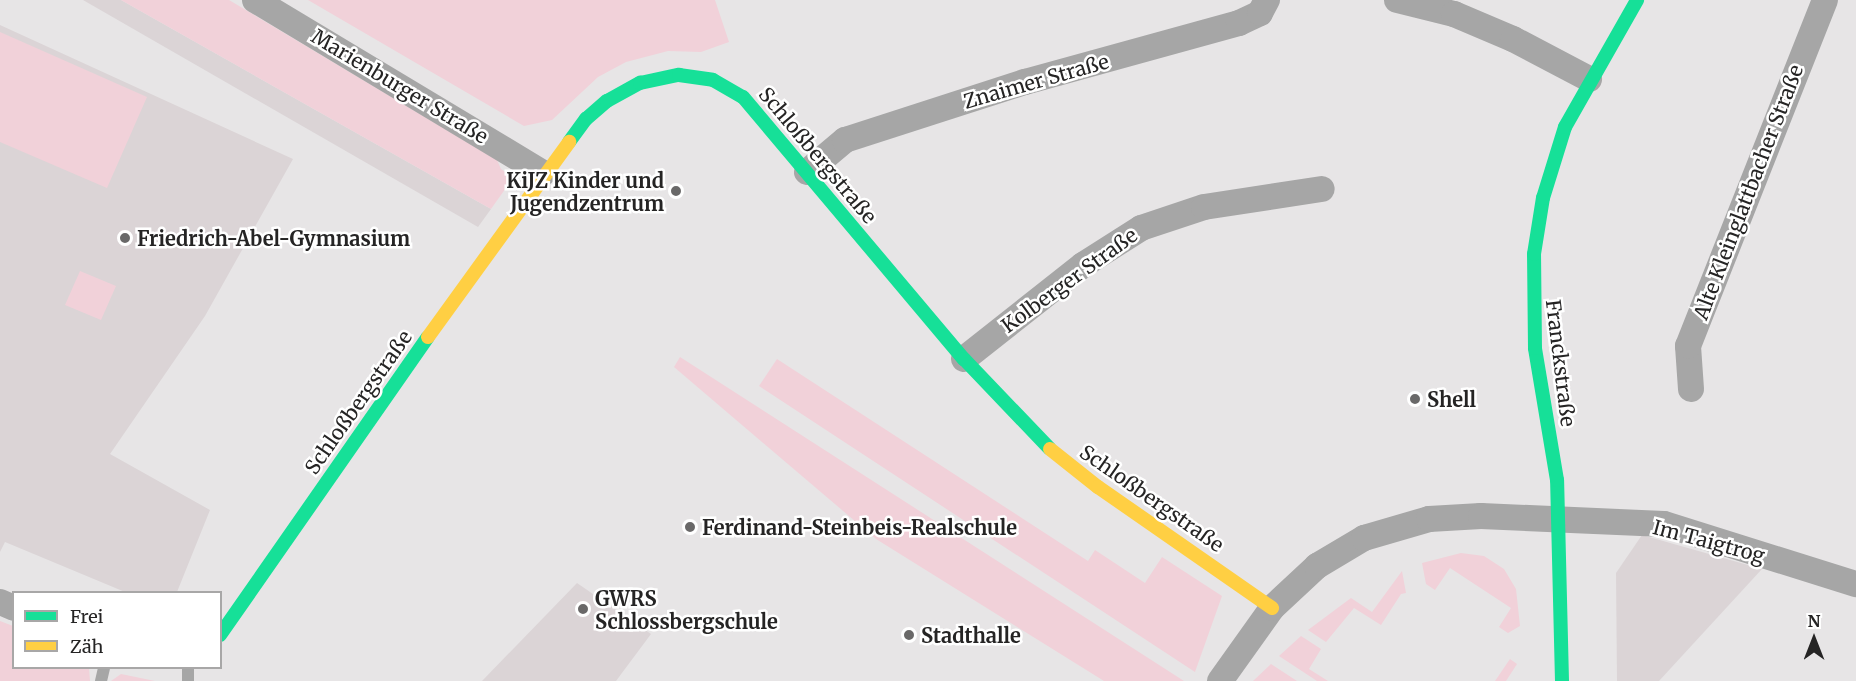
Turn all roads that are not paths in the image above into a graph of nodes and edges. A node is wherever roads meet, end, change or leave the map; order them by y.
1 (255, 0) edge
2 (1267, 0) edge
3 (1397, 0) edge
4 (1637, 0) edge
5 (1825, 0) edge
6 (1589, 78) junction
7 (807, 172) junction
8 (537, 182) junction
9 (1322, 189) dead end
10 (964, 359) junction
11 (1691, 388) dead end
12 (1558, 519) junction
13 (1856, 584) edge
14 (1272, 608) junction
15 (222, 632) edge
16 (1220, 681) edge
17 (1562, 681) edge

1 - 8 street, Marienburger Straße
2 - 7 street, Znaimer Straße
3 - 6 street
4 - 6 street, Franckstraße
5 - 11 street, Alte Kleinglattbacher Straße
6 - 12 street, Franckstraße
7 - 8 street, Schloßbergstraße
7 - 10 street, Schloßbergstraße
8 - 15 street, Schloßbergstraße
9 - 10 street, Kolberger Straße
10 - 14 street, Schloßbergstraße
12 - 13 street, Im Taigtrog
12 - 14 street, Im Taigtrog
12 - 17 street, Franckstraße
14 - 16 street, Im Taigtrog

